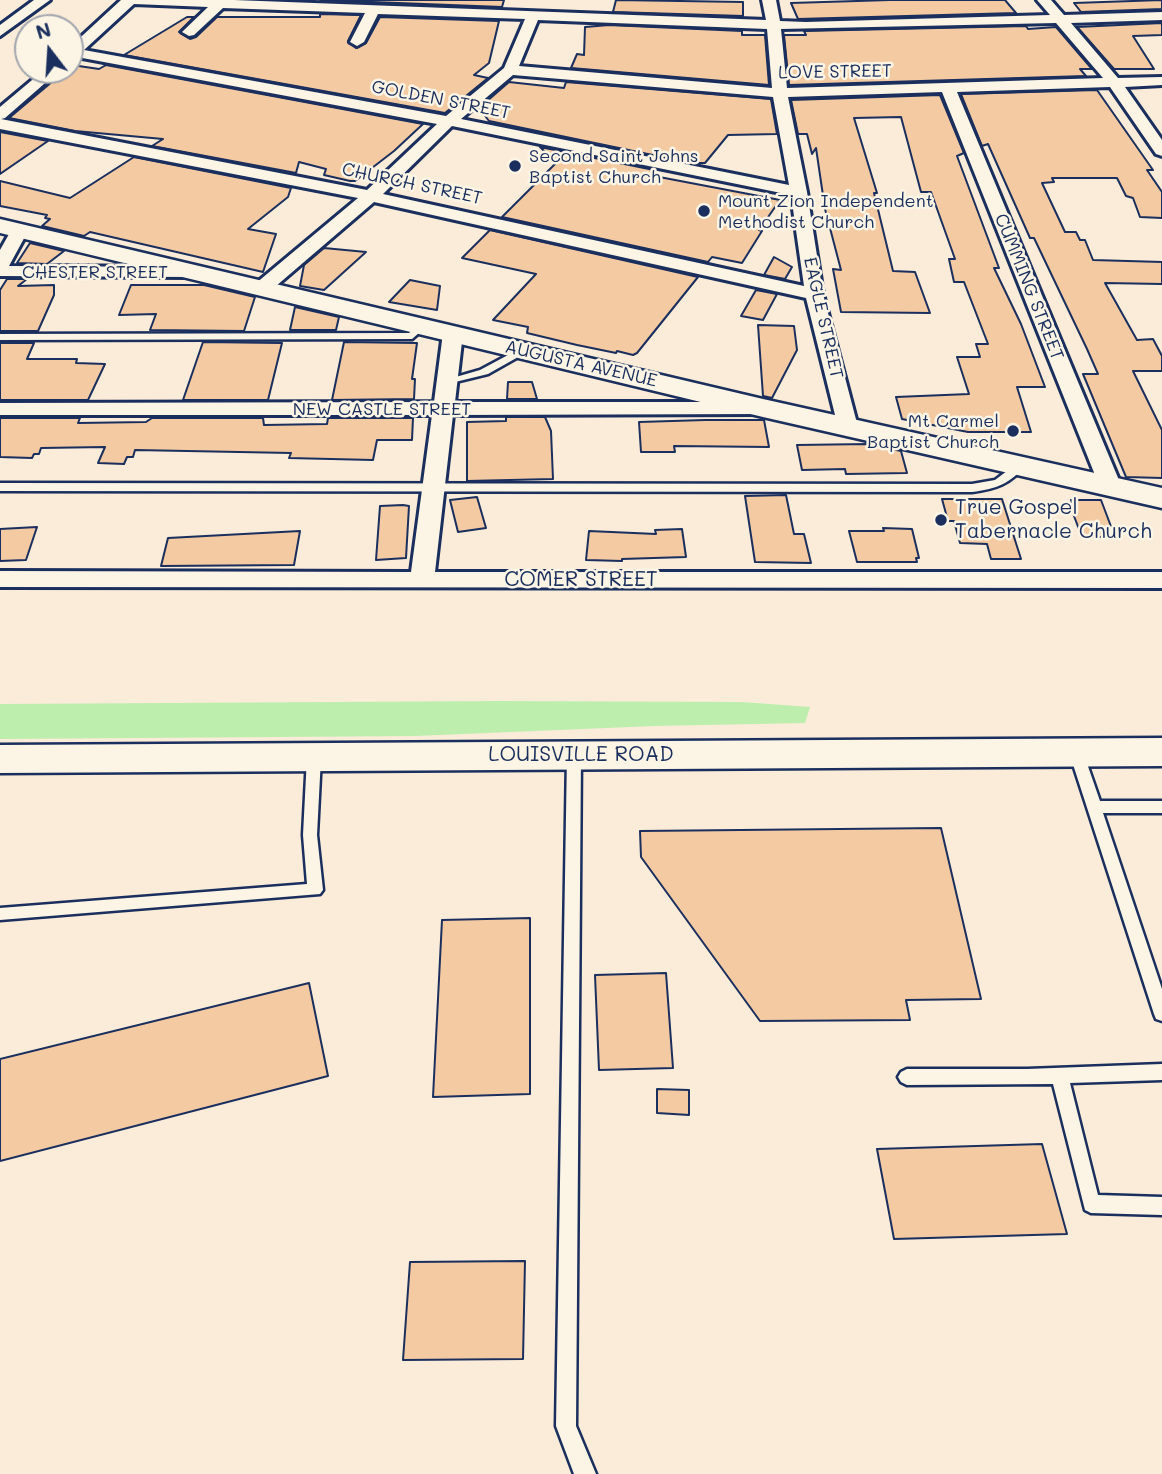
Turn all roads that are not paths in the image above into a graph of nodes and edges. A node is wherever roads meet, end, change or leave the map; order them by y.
1 (43, 0) edge
2 (130, 0) edge
3 (590, 0) edge
4 (769, 0) edge
5 (1044, 0) edge
6 (223, 2) edge
7 (373, 10) junction
8 (533, 16) junction
9 (1162, 16) edge
10 (590, 18) junction
11 (1059, 19) junction
12 (774, 25) junction
13 (0, 32) edge
14 (189, 32) dead end
15 (357, 42) dead end
16 (84, 43) edge
17 (84, 56) edge
18 (510, 70) junction
19 (1162, 81) edge
20 (1114, 82) junction
21 (37, 84) edge
22 (948, 88) junction
23 (780, 93) junction
24 (0, 115) edge
25 (449, 121) junction
26 (0, 124) edge
27 (1162, 151) edge
28 (799, 192) junction
29 (371, 196) junction
30 (9, 229) edge
31 (0, 266) edge
32 (0, 271) edge
33 (190, 272) junction
34 (261, 288) junction
35 (814, 294) junction
36 (422, 326) junction
37 (453, 333) junction
38 (0, 337) edge
39 (523, 350) junction
40 (447, 382) junction
41 (763, 408) junction
42 (443, 409) junction
43 (0, 410) edge
44 (848, 427) junction
45 (1019, 465) junction
46 (1110, 485) junction
47 (0, 487) edge
48 (433, 488) junction
49 (1162, 498) edge
50 (0, 579) edge
51 (422, 580) junction
52 (1162, 580) edge
53 (1076, 752) junction
54 (1162, 752) edge
55 (574, 755) junction
56 (314, 757) junction
57 (0, 760) edge
58 (1094, 807) junction
59 (1162, 807) edge
60 (0, 914) edge
61 (1162, 1014) edge
62 (1162, 1072) edge
63 (1059, 1075) junction
64 (907, 1077) dead end
65 (1162, 1206) edge
66 (586, 1474) edge

1 - 13 street
2 - 6 street
2 - 16 street
3 - 10 street
4 - 12 street, EAGLE STREET
5 - 11 street
6 - 7 street
6 - 14 street
7 - 8 street
7 - 15 street
8 - 10 street
8 - 18 street
9 - 11 street
10 - 12 street
11 - 12 street
11 - 20 street
12 - 23 street, EAGLE STREET
17 - 25 street, GOLDEN STREET
18 - 23 street, LOVE STREET
18 - 25 street
19 - 20 street, LOVE STREET
20 - 22 street, LOVE STREET
20 - 27 street
21 - 24 street
22 - 23 street, LOVE STREET
22 - 46 street, CUMMING STREET
23 - 28 street, EAGLE STREET
25 - 28 street, GOLDEN STREET
25 - 29 street
26 - 29 street, CHURCH STREET
28 - 35 street, EAGLE STREET
29 - 34 street
29 - 35 street, CHURCH STREET
30 - 31 street
30 - 33 main road, AUGUSTA AVENUE
32 - 33 street, CHESTER STREET
33 - 34 main road, AUGUSTA AVENUE
34 - 36 main road, AUGUSTA AVENUE
35 - 44 street, EAGLE STREET
36 - 37 main road, AUGUSTA AVENUE
36 - 38 lane
37 - 39 main road, AUGUSTA AVENUE
37 - 40 street
39 - 40 lane
39 - 41 main road, AUGUSTA AVENUE
40 - 42 street
41 - 42 street, NEW CASTLE STREET
41 - 44 main road, AUGUSTA AVENUE
42 - 43 street, NEW CASTLE STREET
42 - 48 street
44 - 45 main road, AUGUSTA AVENUE
45 - 46 main road, AUGUSTA AVENUE
45 - 48 lane
46 - 49 main road, AUGUSTA AVENUE
47 - 48 lane
48 - 51 street
50 - 51 street, COMER STREET
51 - 52 street, COMER STREET
53 - 54 main road, LOUISVILLE ROAD
53 - 55 main road, LOUISVILLE ROAD
53 - 58 lane
55 - 56 main road, LOUISVILLE ROAD
55 - 66 lane
56 - 57 main road, LOUISVILLE ROAD
56 - 60 lane
58 - 59 lane
58 - 61 lane
62 - 63 lane
63 - 64 lane
63 - 65 lane

